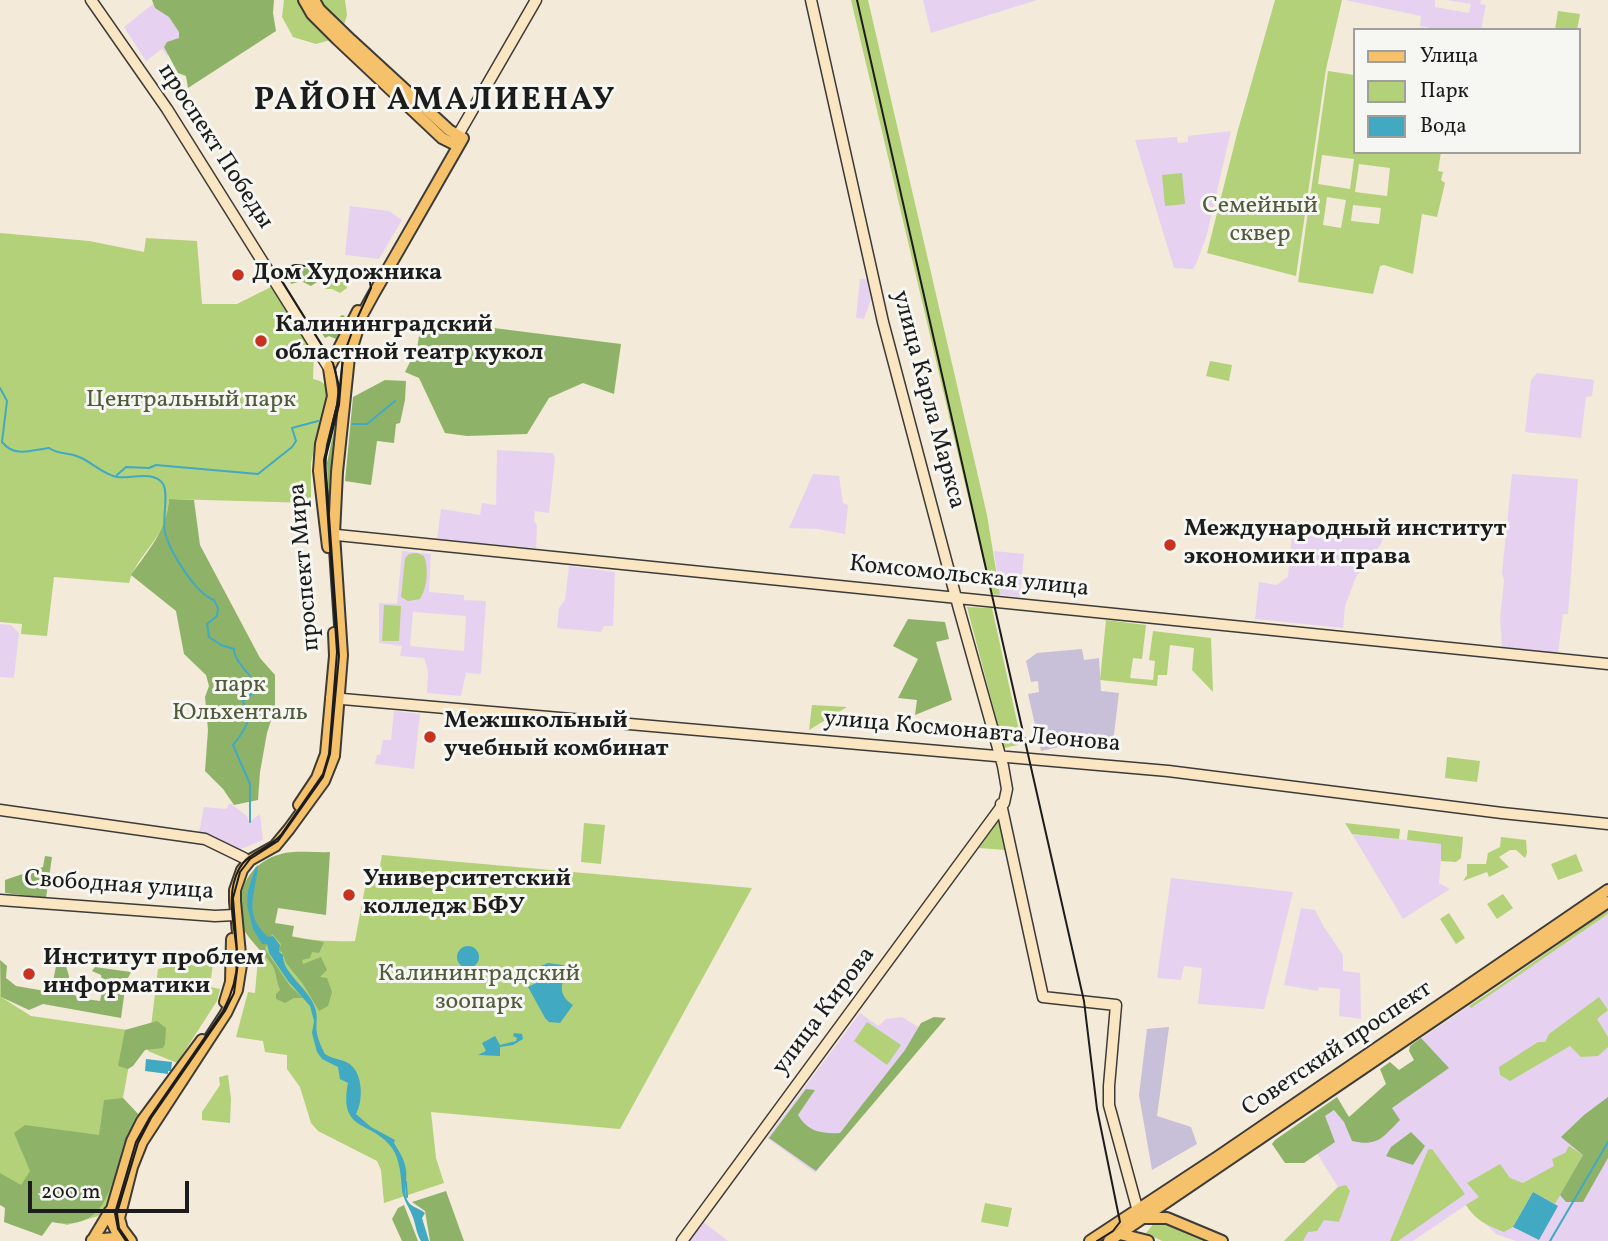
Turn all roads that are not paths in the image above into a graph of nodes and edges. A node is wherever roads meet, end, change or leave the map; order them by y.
1 (91, 0) edge
2 (304, 0) edge
3 (314, 0) edge
4 (538, 0) edge
5 (806, 0) edge
6 (811, 0) edge
7 (459, 139) junction
8 (349, 357) junction
9 (329, 368) junction
10 (330, 534) junction
11 (954, 598) junction
12 (1608, 664) edge
13 (335, 699) junction
14 (999, 757) junction
15 (1000, 807) junction
16 (0, 810) edge
17 (1608, 824) edge
18 (248, 858) junction
19 (1608, 890) edge
20 (0, 900) edge
21 (1608, 902) edge
22 (232, 915) junction
23 (1169, 1198) junction
24 (116, 1211) junction
25 (1139, 1215) junction
26 (1172, 1220) junction
27 (112, 1222) junction
28 (1120, 1234) junction
29 (97, 1240) edge
30 (125, 1240) edge
31 (682, 1241) edge
32 (1090, 1241) edge
33 (1109, 1241) edge
34 (1148, 1241) edge
35 (1222, 1241) edge

1 - 9 main road, проспект Победы
2 - 7 main road
3 - 7 main road
4 - 7 main road, проспект Мира
5 - 11 main road, улица Карла Маркса
6 - 11 main road, улица Карла Маркса
7 - 8 main road, проспект Мира
7 - 9 main road, проспект Мира
8 - 9 main road
8 - 10 main road, проспект Мира
9 - 10 main road, проспект Мира
10 - 11 main road, Комсомольская улица
10 - 13 main road, проспект Мира
11 - 12 main road, Комсомольская улица
11 - 14 main road, улица Карла Маркса
13 - 14 main road, улица Космонавта Леонова
13 - 18 main road, проспект Мира
14 - 15 main road, улица Карла Маркса
14 - 17 main road, улица Космонавта Леонова
15 - 25 main road, улица Карла Маркса
15 - 31 main road, улица Кирова
16 - 18 main road
18 - 22 main road
19 - 25 main road, Советский проспект
20 - 22 main road, Свободная улица
21 - 23 main road, Советский проспект
22 - 24 main road
23 - 25 main road, Советский проспект
23 - 26 main road
24 - 27 main road
24 - 29 main road
24 - 30 main road
25 - 26 main road
25 - 28 main road, Советский проспект
25 - 32 main road, Советский проспект
25 - 34 main road
26 - 35 main road
27 - 29 main road
27 - 30 main road
28 - 33 main road, Советский проспект
28 - 34 main road
29 - 30 main road

